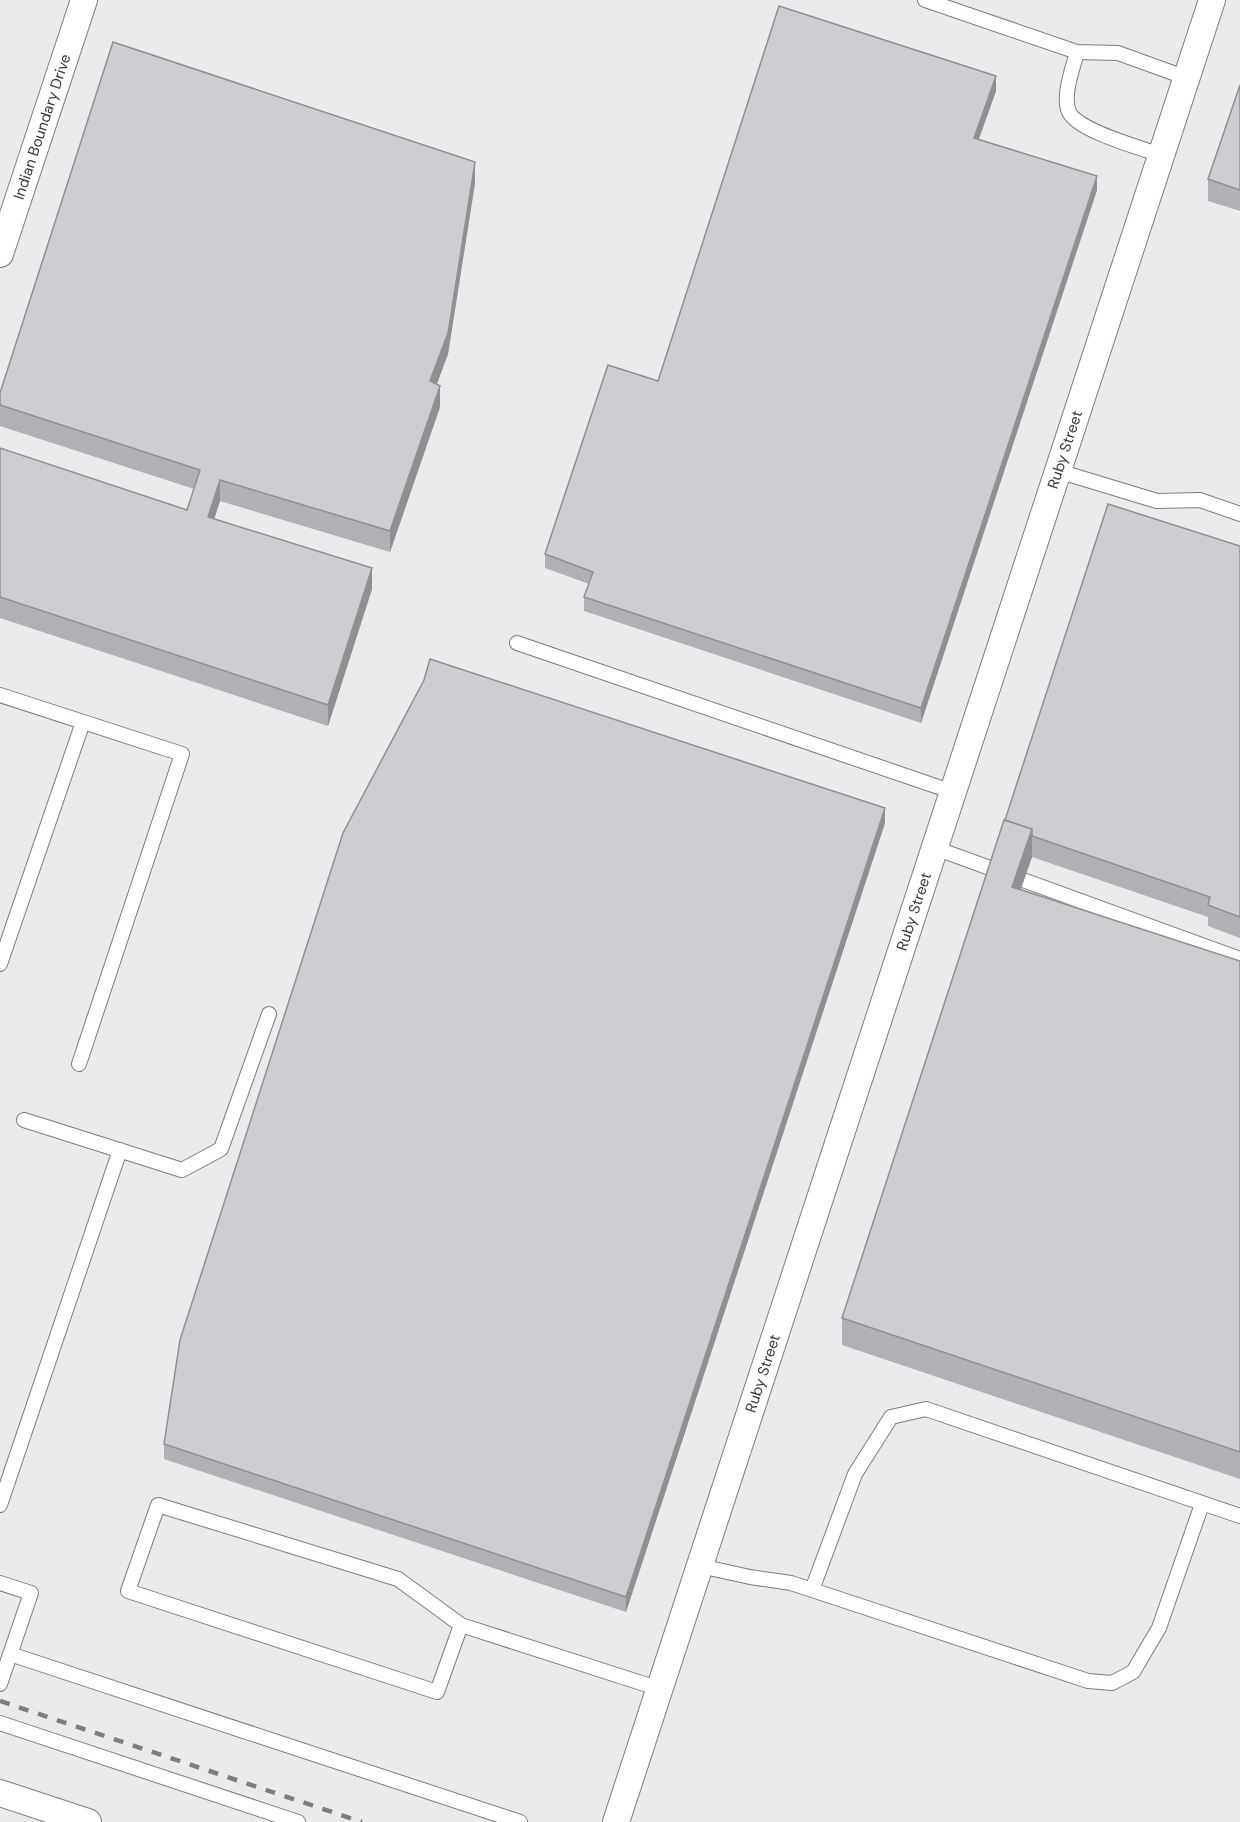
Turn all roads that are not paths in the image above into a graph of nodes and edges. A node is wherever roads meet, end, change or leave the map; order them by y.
1 (84, 0) edge
2 (925, 0) edge
3 (1212, 0) edge
4 (1077, 52) junction
5 (1187, 78) junction
6 (1161, 155) junction
7 (0, 254) edge
8 (1058, 471) junction
9 (1240, 514) edge
10 (517, 643) dead end
11 (0, 695) edge
12 (83, 722) junction
13 (953, 792) junction
14 (935, 848) junction
15 (1240, 959) edge
16 (0, 964) edge
17 (269, 1014) dead end
18 (79, 1064) dead end
19 (24, 1120) dead end
20 (120, 1150) junction
21 (1202, 1503) junction
22 (0, 1505) edge
23 (1240, 1516) edge
24 (700, 1566) junction
25 (0, 1583) edge
26 (812, 1590) junction
27 (461, 1625) junction
28 (10, 1654) junction
29 (0, 1684) edge
30 (660, 1689) junction
31 (0, 1723) edge
32 (0, 1792) edge
33 (88, 1822) edge
34 (298, 1822) edge
35 (520, 1822) edge
36 (616, 1822) edge

1 - 7 street, Indian Boundary Drive
2 - 4 lane
3 - 5 street, Ruby Street
4 - 5 lane
4 - 6 lane
5 - 6 street, Ruby Street
6 - 8 street, Ruby Street
8 - 9 lane
8 - 13 street, Ruby Street
10 - 13 lane
11 - 12 lane
12 - 16 lane
12 - 18 lane
13 - 14 street, Ruby Street
14 - 15 lane
14 - 24 street, Ruby Street
17 - 20 lane
19 - 20 lane
20 - 22 lane
21 - 23 lane
21 - 26 lane
21 - 26 lane
24 - 26 lane
24 - 30 street, Ruby Street
25 - 28 lane
27 - 27 lane
27 - 30 lane
28 - 29 lane
28 - 35 lane
30 - 36 street, Ruby Street
31 - 34 lane
32 - 33 street

